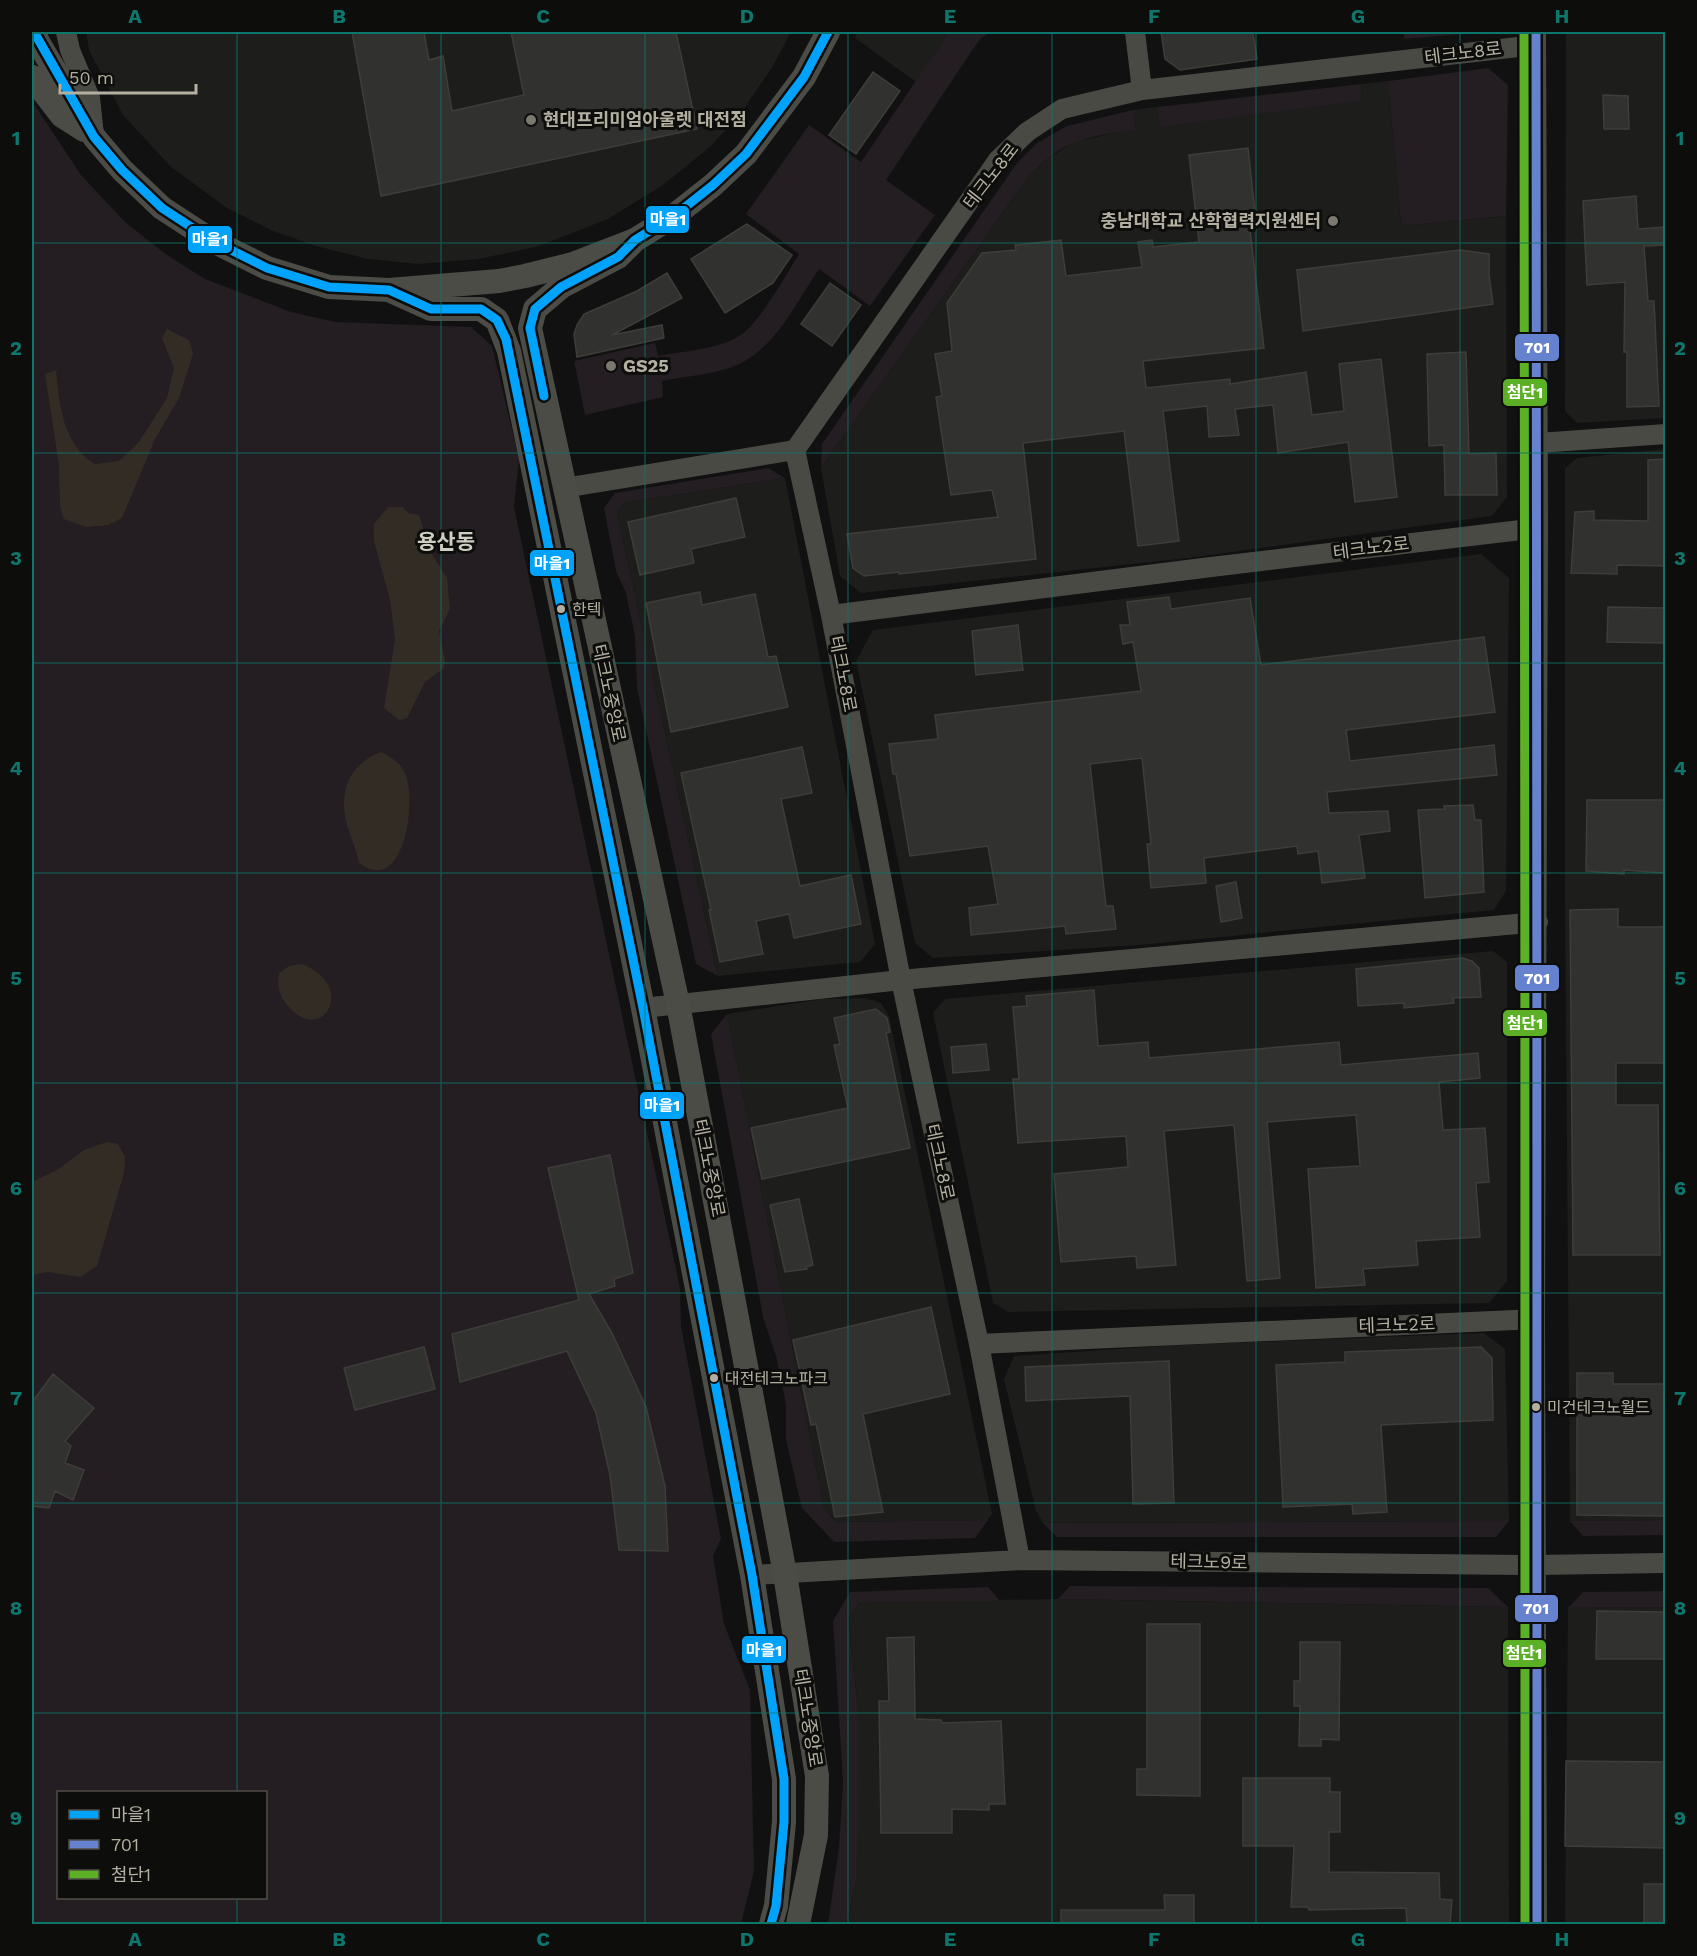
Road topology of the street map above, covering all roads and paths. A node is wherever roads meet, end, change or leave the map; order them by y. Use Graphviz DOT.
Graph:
graph roads {
  1 [pos="34,32"];
  2 [pos="66,32"];
  3 [pos="828,32"];
  4 [pos="1135,32"];
  5 [pos="1536,38"];
  6 [pos="32,77"];
  7 [pos="1142,90"];
  8 [pos="94,137"];
  9 [pos="635,240"];
  10 [pos="389,290"];
  11 [pos="1665,434"];
  12 [pos="1538,443"];
  13 [pos="795,450"];
  14 [pos="564,488"];
  15 [pos="1538,528"];
  16 [pos="1203,568"];
  17 [pos="831,615"];
  18 [pos="1538,922"];
  19 [pos="901,980"];
  20 [pos="678,1004"];
  21 [pos="643,1008"];
  22 [pos="1535,1319"];
  23 [pos="979,1344"];
  24 [pos="1020,1560"];
  25 [pos="1665,1563"];
  26 [pos="1535,1565"];
  27 [pos="785,1574"];
  28 [pos="752,1575"];
  29 [pos="771,1924"];
  30 [pos="798,1924"];
  31 [pos="1537,1924"];
  1 -- 8 [label="main road"];
  2 -- 8 [label="street"];
  3 -- 9 [label="main road"];
  4 -- 7 [label="street"];
  5 -- 7 [label="street, 테크노8로"];
  5 -- 12 [label="street"];
  6 -- 8 [label="main road"];
  7 -- 13 [label="street, 테크노8로"];
  8 -- 10 [label="main road"];
  9 -- 10 [label="main road"];
  9 -- 14 [label="main road, 테크노중앙로"];
  10 -- 21 [label="main road, 테크노중앙로"];
  11 -- 12 [label="street"];
  12 -- 15 [label="street"];
  13 -- 14 [label="street"];
  13 -- 17 [label="street, 테크노8로"];
  14 -- 20 [label="main road, 테크노중앙로"];
  15 -- 16 [label="street, 테크노2로"];
  15 -- 18 [label="street"];
  16 -- 17 [label="street, 테크노8로"];
  17 -- 19 [label="street, 테크노8로"];
  18 -- 19 [label="street"];
  18 -- 22 [label="street"];
  19 -- 20 [label="street"];
  19 -- 23 [label="street, 테크노8로"];
  20 -- 21 [label="street"];
  20 -- 27 [label="main road, 테크노중앙로"];
  21 -- 28 [label="main road, 테크노중앙로"];
  22 -- 23 [label="street, 테크노2로"];
  22 -- 26 [label="street"];
  23 -- 24 [label="street, 테크노8로"];
  24 -- 26 [label="street, 테크노9로"];
  24 -- 27 [label="street, 테크노9로"];
  25 -- 26 [label="street, 테크노9로"];
  26 -- 31 [label="street"];
  27 -- 28 [label="street, 테크노9로"];
  27 -- 30 [label="main road, 테크노중앙로"];
  28 -- 29 [label="main road, 테크노중앙로"];
}
